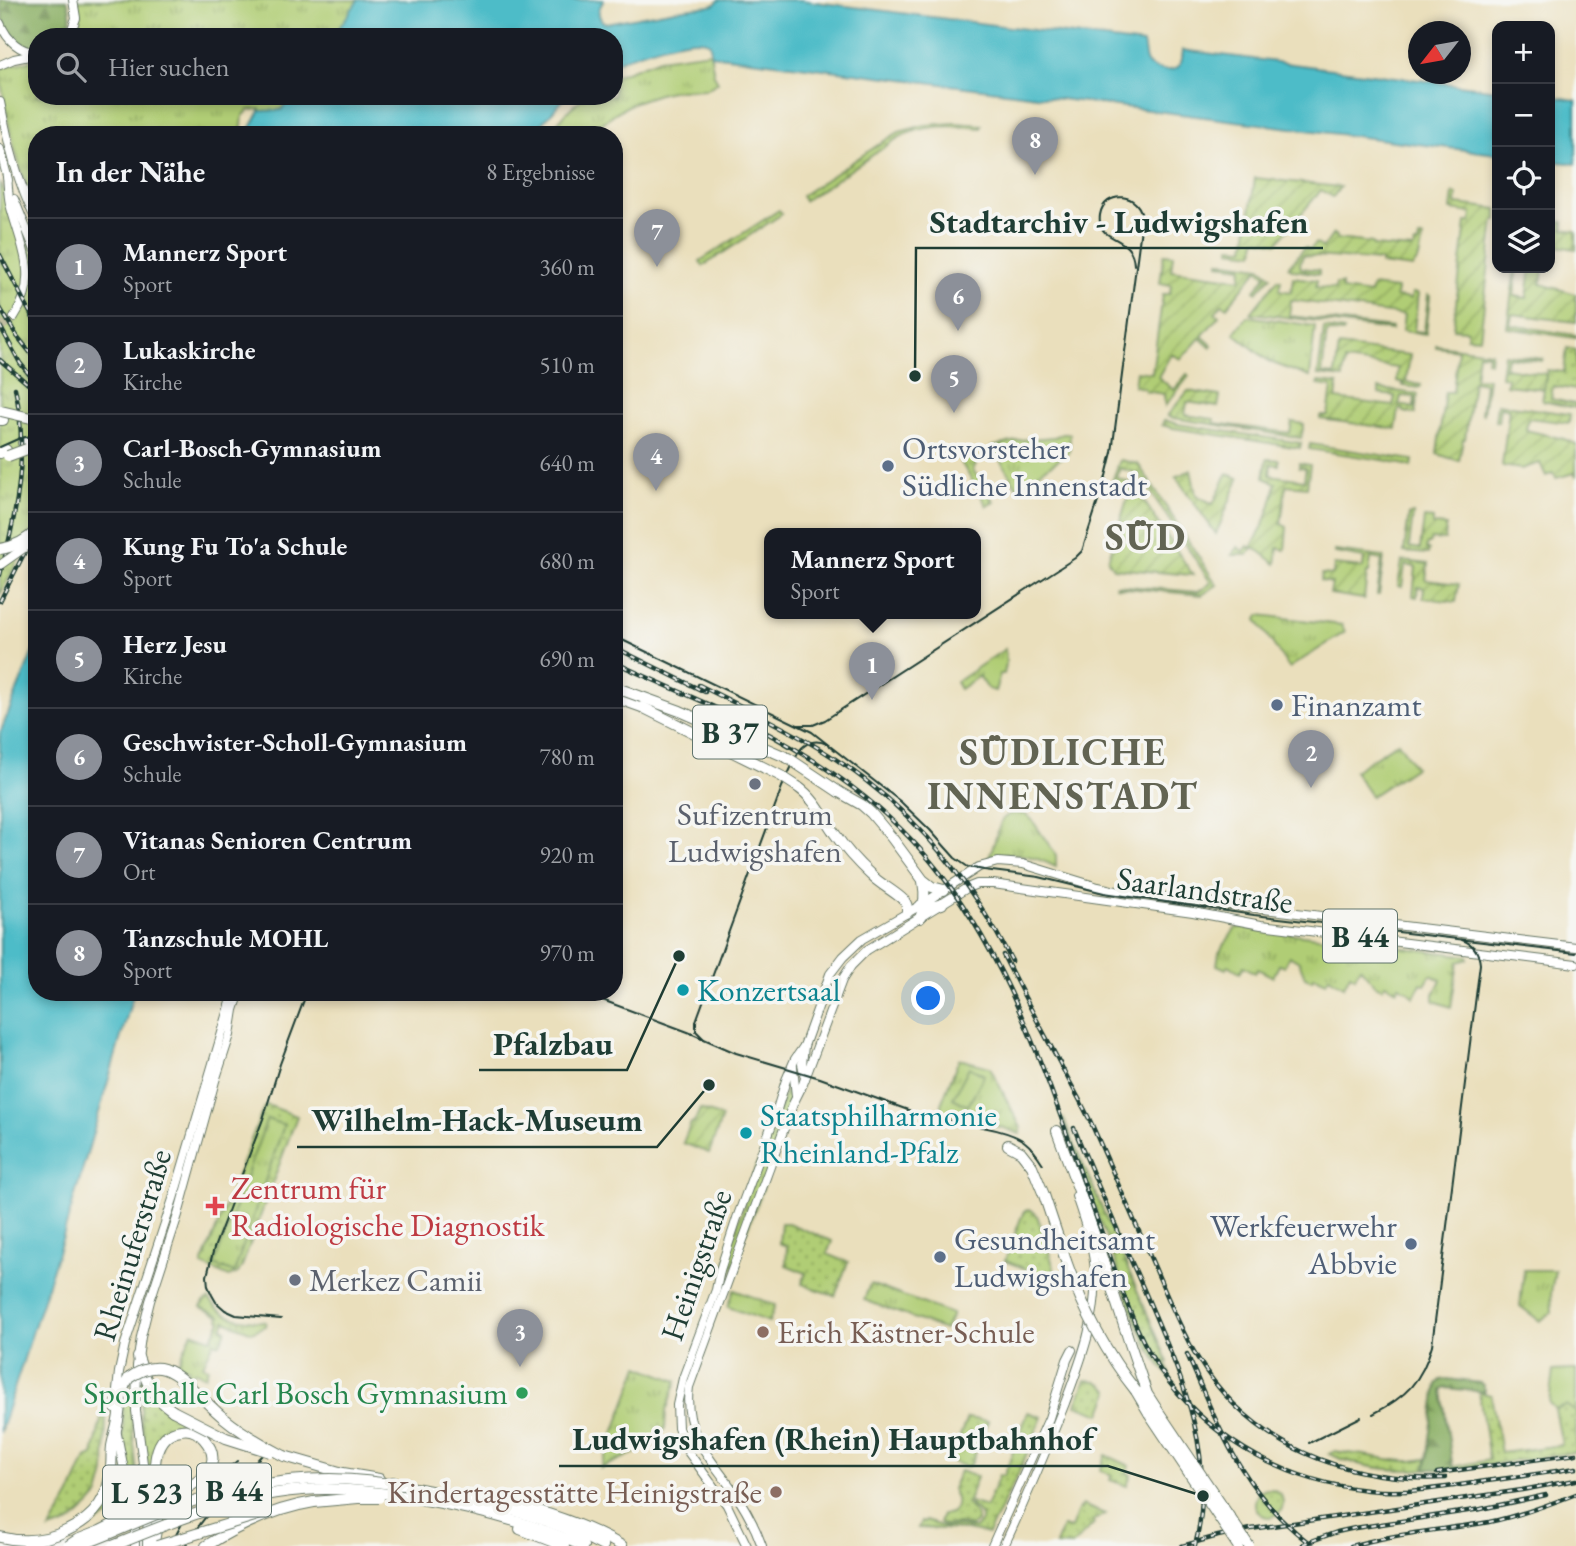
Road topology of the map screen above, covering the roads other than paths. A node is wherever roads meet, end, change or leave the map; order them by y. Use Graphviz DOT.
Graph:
graph roads {
  1 [pos="73,0"];
  2 [pos="0,23"];
  3 [pos="72,28"];
  4 [pos="28,51"];
  5 [pos="28,55"];
  6 [pos="0,65"];
  7 [pos="0,102"];
  8 [pos="0,149"];
  9 [pos="7,176"];
  10 [pos="28,202"];
  11 [pos="28,233"];
  12 [pos="14,317"];
  13 [pos="1,416"];
  14 [pos="28,418"];
  15 [pos="28,444"];
  16 [pos="28,449"];
  17 [pos="3,455"];
  18 [pos="28,538"];
  19 [pos="28,545"];
  20 [pos="0,549"];
  21 [pos="0,565"];
  22 [pos="623,690"];
  23 [pos="623,700"];
  24 [pos="923,880"];
  25 [pos="946,889"];
  26 [pos="922,904"];
  27 [pos="942,904"];
  28 [pos="907,913"];
  29 [pos="920,918"];
  30 [pos="1576,947"];
  31 [pos="850,949"];
  32 [pos="867,950"];
  33 [pos="857,958"];
  34 [pos="839,961"];
  35 [pos="1576,964"];
  36 [pos="823,993"];
  37 [pos="835,998"];
  38 [pos="232,1001"];
  39 [pos="237,1001"];
  40 [pos="227,1034"];
  41 [pos="804,1046"];
  42 [pos="792,1064"];
  43 [pos="805,1078"];
  44 [pos="210,1086"];
  45 [pos="796,1097"];
  46 [pos="1057,1131"];
  47 [pos="1007,1144"];
  48 [pos="1063,1156"];
  49 [pos="757,1165"];
  50 [pos="767,1177"];
  51 [pos="1072,1350"];
  52 [pos="138,1357"];
  53 [pos="1142,1392"];
  54 [pos="1053,1420"];
  55 [pos="117,1429"];
  56 [pos="284,1456"];
  57 [pos="399,1485"];
  58 [pos="415,1498"];
  59 [pos="473,1499"];
  60 [pos="270,1513"];
  61 [pos="498,1517"];
  62 [pos="0,1537"];
  63 [pos="68,1546"];
  64 [pos="77,1546"];
  65 [pos="113,1546"];
  66 [pos="135,1546"];
  67 [pos="147,1546"];
  68 [pos="155,1546"];
  69 [pos="206,1546"];
  70 [pos="564,1546"];
  71 [pos="583,1546"];
  72 [pos="603,1546"];
  73 [pos="622,1546"];
  74 [pos="747,1546"];
  75 [pos="762,1546"];
  76 [pos="992,1546"];
  77 [pos="1004,1546"];
  78 [pos="1238,1546"];
  79 [pos="1249,1546"];
  1 -- 3 [label="main road"];
  2 -- 4 [label="main road"];
  5 -- 6 [label="main road"];
  7 -- 10 [label="main road"];
  8 -- 9 [label="main road"];
  9 -- 11 [label="main road"];
  9 -- 12 [label="main road"];
  13 -- 14 [label="highway, bridge"];
  15 -- 17 [label="highway"];
  16 -- 17 [label="highway, bridge"];
  18 -- 20 [label="highway, bridge"];
  19 -- 21 [label="main road, bridge"];
  22 -- 24 [label="highway, B 37, bridge"];
  23 -- 28 [label="highway, bridge"];
  24 -- 25 [label="highway"];
  24 -- 26 [label="highway"];
  25 -- 26 [label="main road, Heinigstraße"];
  25 -- 30 [label="main road, Saarlandstraße / B 44"];
  26 -- 27 [label="highway"];
  26 -- 28 [label="main road, Heinigstraße"];
  26 -- 29 [label="highway"];
  27 -- 29 [label="main road, Saarlandstraße / B 44"];
  27 -- 35 [label="main road, Saarlandstraße / B 44"];
  28 -- 31 [label="main road, Heinigstraße"];
  29 -- 32 [label="main road, Heinigstraße"];
  31 -- 32 [label="main road"];
  31 -- 34 [label="main road, Heinigstraße"];
  32 -- 33 [label="main road, Heinigstraße"];
  33 -- 34 [label="main road"];
  33 -- 37 [label="main road, Heinigstraße"];
  34 -- 36 [label="main road, Heinigstraße"];
  36 -- 37 [label="main road"];
  36 -- 41 [label="main road, Heinigstraße"];
  37 -- 43 [label="main road, Heinigstraße"];
  38 -- 40 [label="main road, L 523"];
  39 -- 40 [label="main road, L 523"];
  40 -- 44 [label="main road, L 523"];
  41 -- 42 [label="main road, Heinigstraße"];
  41 -- 43 [label="main road"];
  42 -- 45 [label="main road"];
  42 -- 49 [label="main road, Heinigstraße"];
  43 -- 45 [label="main road, Heinigstraße"];
  44 -- 52 [label="main road, Rheinuferstraße / L 523"];
  44 -- 55 [label="main road, Rheinuferstraße / L 523"];
  45 -- 50 [label="main road, Heinigstraße"];
  46 -- 53 [label="highway"];
  47 -- 53 [label="highway, bridge"];
  48 -- 54 [label="main road"];
  49 -- 50 [label="main road"];
  49 -- 74 [label="main road, Heinigstraße"];
  50 -- 75 [label="main road, Heinigstraße"];
  51 -- 54 [label="main road"];
  52 -- 56 [label="highway, bridge"];
  52 -- 67 [label="main road, Rheinuferstraße / L 523"];
  53 -- 78 [label="highway, bridge"];
  53 -- 79 [label="highway, bridge"];
  54 -- 76 [label="main road"];
  54 -- 77 [label="main road"];
  55 -- 56 [label="highway, bridge"];
  55 -- 62 [label="highway"];
  55 -- 66 [label="main road, Rheinuferstraße / L 523"];
  56 -- 57 [label="highway, B 44, bridge"];
  57 -- 59 [label="highway, B 44"];
  57 -- 64 [label="highway, B 44, bridge"];
  58 -- 60 [label="highway, bridge"];
  58 -- 61 [label="highway, B 44"];
  58 -- 65 [label="highway, B 44, bridge"];
  59 -- 72 [label="highway, B 44"];
  59 -- 73 [label="highway"];
  60 -- 68 [label="highway, B 44, bridge"];
  60 -- 69 [label="highway"];
  61 -- 70 [label="highway"];
  61 -- 71 [label="highway, B 44"];
  63 -- 68 [label="highway, B 44, bridge"];
}
